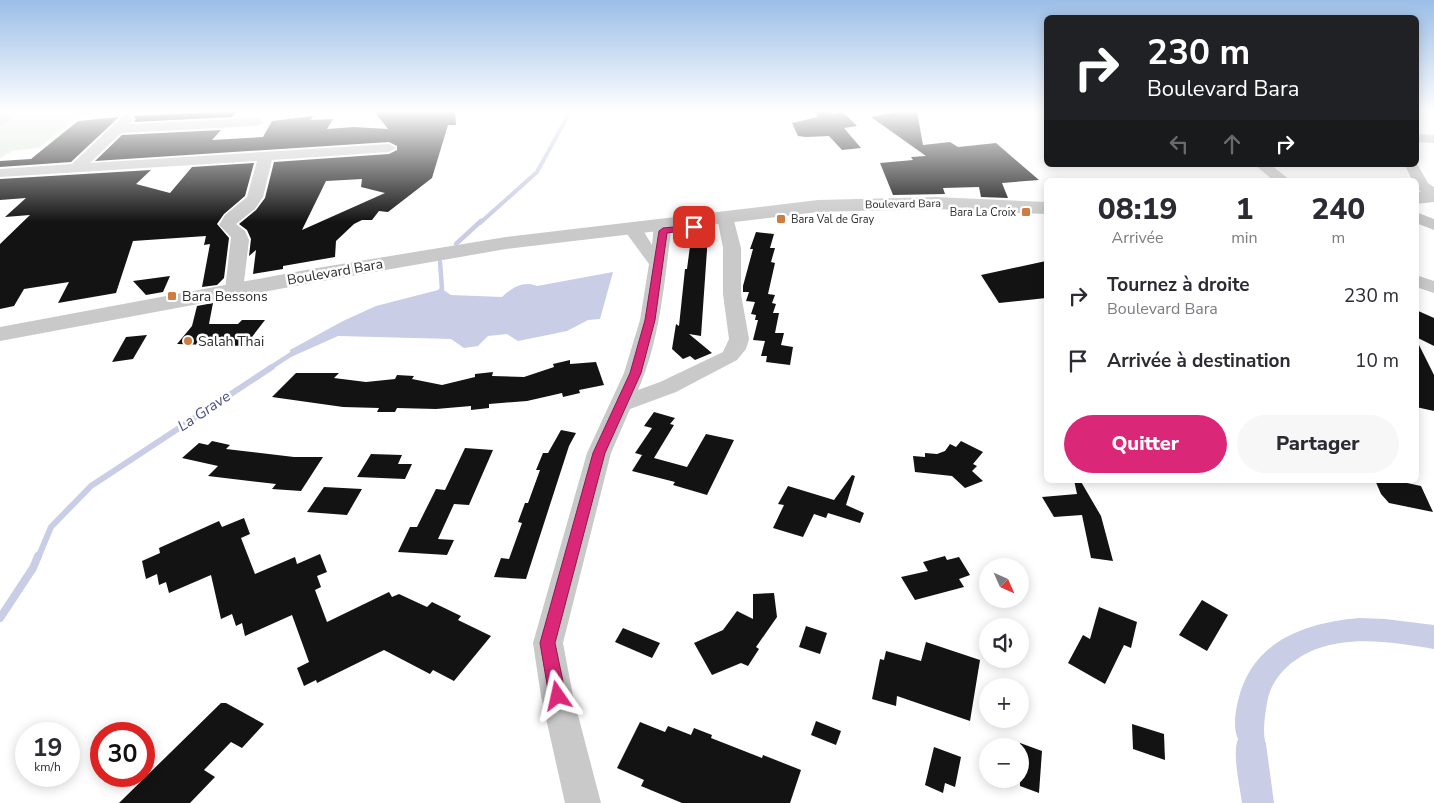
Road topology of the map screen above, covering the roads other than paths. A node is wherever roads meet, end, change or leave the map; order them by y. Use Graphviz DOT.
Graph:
graph roads {
  1 [pos="98,147"];
  2 [pos="389,148"];
  3 [pos="265,157"];
  4 [pos="1265,167"];
  5 [pos="76,168"];
  6 [pos="0,173"];
  7 [pos="1279,178"];
  8 [pos="1424,188"];
  9 [pos="1434,195"];
  10 [pos="1044,208"];
  11 [pos="1419,218"];
  12 [pos="725,220"];
  13 [pos="1434,225"];
  14 [pos="663,228"];
  15 [pos="634,231"];
  16 [pos="658,263"];
  17 [pos="1419,281"];
  18 [pos="1434,287"];
  19 [pos="234,290"];
  20 [pos="0,334"];
  21 [pos="621,404"];
  22 [pos="583,803"];
  1 -- 5 [label="street"];
  2 -- 3 [label="street"];
  3 -- 5 [label="street"];
  3 -- 19 [label="street"];
  4 -- 7 [label="street"];
  5 -- 6 [label="street"];
  8 -- 9 [label="street"];
  10 -- 12 [label="street, Boulevard Bara"];
  11 -- 13 [label="street"];
  12 -- 14 [label="street, Boulevard Bara"];
  12 -- 21 [label="street"];
  14 -- 15 [label="street, Boulevard Bara"];
  14 -- 16 [label="street"];
  15 -- 16 [label="street"];
  15 -- 19 [label="street, Boulevard Bara"];
  16 -- 21 [label="street"];
  17 -- 18 [label="street"];
  19 -- 20 [label="street, Boulevard Bara"];
  21 -- 22 [label="street"];
}
